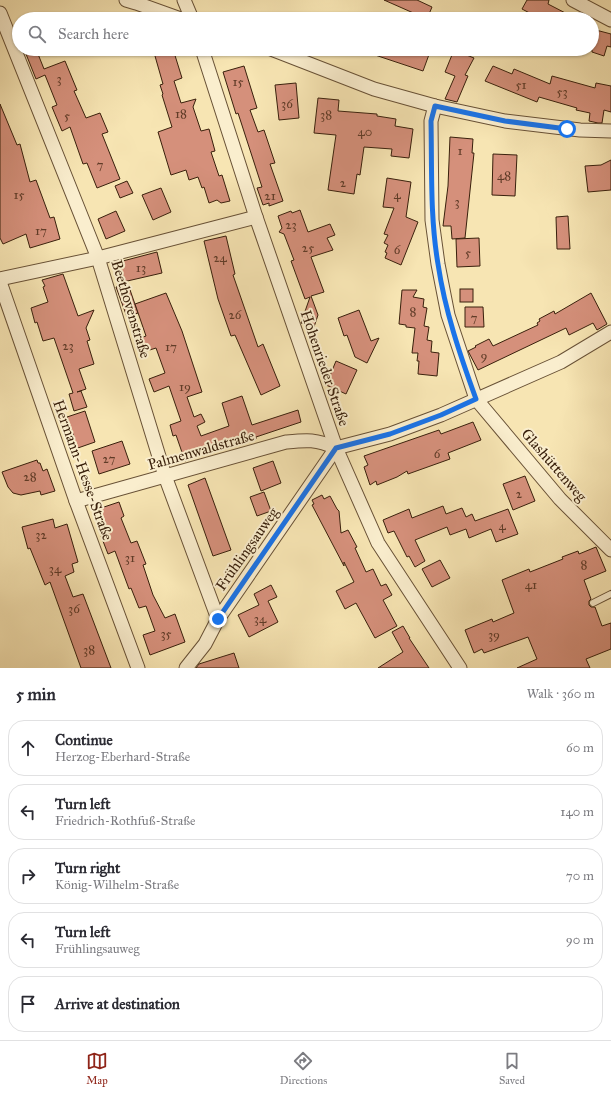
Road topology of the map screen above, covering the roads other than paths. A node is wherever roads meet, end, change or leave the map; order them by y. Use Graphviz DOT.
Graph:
graph roads {
  1 [pos="126,0"];
  2 [pos="184,0"];
  3 [pos="573,0"];
  4 [pos="161,12"];
  5 [pos="189,12"];
  6 [pos="596,12"];
  7 [pos="0,13"];
  8 [pos="599,14"];
  9 [pos="611,20"];
  10 [pos="12,43"];
  11 [pos="17,56"];
  12 [pos="204,56"];
  13 [pos="289,56"];
  14 [pos="435,106"];
  15 [pos="611,131"];
  16 [pos="256,217"];
  17 [pos="98,258"];
  18 [pos="0,279"];
  19 [pos="0,282"];
  20 [pos="611,332"];
  21 [pos="476,399"];
  22 [pos="336,448"];
  23 [pos="165,476"];
  24 [pos="76,501"];
  25 [pos="611,550"];
  26 [pos="611,594"];
  27 [pos="593,604"];
  28 [pos="218,619"];
  29 [pos="138,668"];
  30 [pos="186,668"];
  31 [pos="460,668"];
  1 -- 4 [label="street"];
  2 -- 5 [label="street"];
  3 -- 6 [label="street"];
  7 -- 10 [label="street, Beethovenstraße"];
  8 -- 9 [label="street"];
  11 -- 17 [label="street, Beethovenstraße"];
  12 -- 16 [label="street, Hohenrieder Straße"];
  13 -- 14 [label="street"];
  14 -- 15 [label="street"];
  14 -- 21 [label="street"];
  16 -- 17 [label="street"];
  16 -- 22 [label="street, Hohenrieder Straße"];
  17 -- 18 [label="street"];
  17 -- 23 [label="street, Beethovenstraße"];
  19 -- 24 [label="street, Hermann-Hesse-Straße"];
  20 -- 21 [label="street"];
  21 -- 22 [label="street"];
  21 -- 25 [label="street, Glashüttenweg"];
  22 -- 23 [label="street, Palmenwaldstraße"];
  22 -- 28 [label="street, Frühlingsauweg"];
  22 -- 31 [label="street, Hohenrieder Straße"];
  23 -- 24 [label="street, Palmenwaldstraße"];
  23 -- 28 [label="street, Beethovenstraße"];
  24 -- 29 [label="street, Hermann-Hesse-Straße"];
  26 -- 27 [label="lane"];
  28 -- 30 [label="street, Frühlingsauweg"];
}
